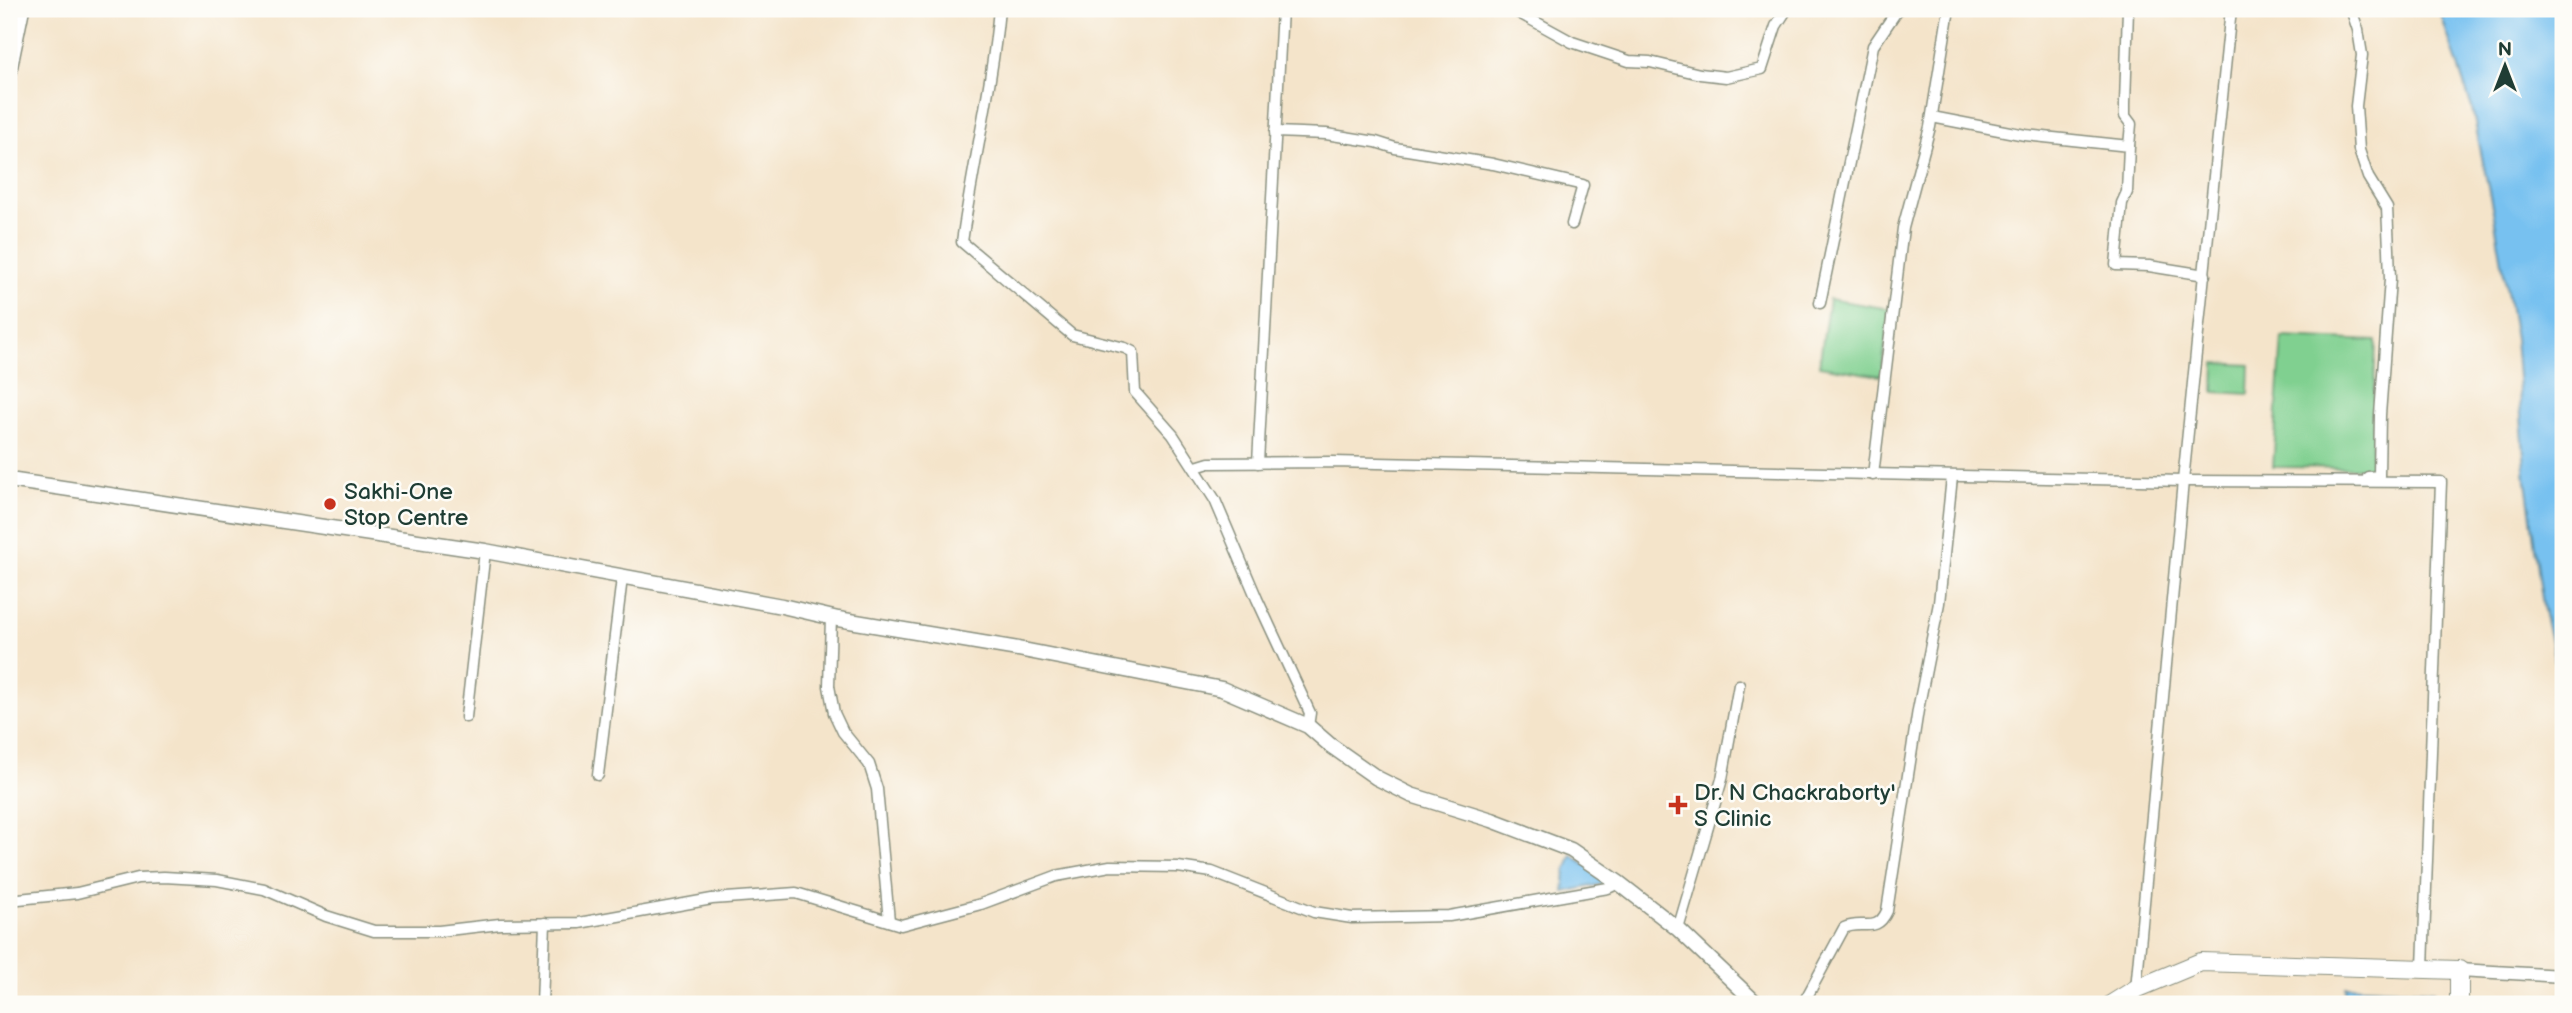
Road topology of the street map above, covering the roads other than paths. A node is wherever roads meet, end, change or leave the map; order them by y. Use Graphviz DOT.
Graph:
graph roads {
  1 [pos="24,9"];
  2 [pos="999,9"];
  3 [pos="1280,9"];
  4 [pos="1512,9"];
  5 [pos="1787,9"];
  6 [pos="1898,9"];
  7 [pos="1949,9"];
  8 [pos="2128,9"];
  9 [pos="2231,9"];
  10 [pos="2351,9"];
  11 [pos="9,82"];
  12 [pos="1932,117"];
  13 [pos="1275,131"];
  14 [pos="2129,146"];
  15 [pos="1572,224"];
  16 [pos="2205,275"];
  17 [pos="1821,303"];
  18 [pos="1258,463"];
  19 [pos="1196,467"];
  20 [pos="1873,475"];
  21 [pos="1952,477"];
  22 [pos="9,480"];
  23 [pos="2183,481"];
  24 [pos="485,551"];
  25 [pos="622,578"];
  26 [pos="831,617"];
  27 [pos="1739,685"];
  28 [pos="466,717"];
  29 [pos="1308,726"];
  30 [pos="598,775"];
  31 [pos="1619,883"];
  32 [pos="9,900"];
  33 [pos="888,921"];
  34 [pos="545,923"];
  35 [pos="1678,929"];
  36 [pos="2423,968"];
  37 [pos="2459,970"];
  38 [pos="2563,976"];
  39 [pos="2136,989"];
  40 [pos="542,1004"];
  41 [pos="1757,1004"];
  42 [pos="1803,1004"];
  43 [pos="2112,1004"];
  44 [pos="2459,1004"];
  1 -- 11 [label="street"];
  2 -- 19 [label="street"];
  3 -- 13 [label="street"];
  4 -- 5 [label="street"];
  6 -- 17 [label="street"];
  7 -- 12 [label="street"];
  8 -- 14 [label="street"];
  9 -- 16 [label="street"];
  10 -- 23 [label="street"];
  12 -- 14 [label="street"];
  12 -- 20 [label="street"];
  13 -- 15 [label="street"];
  13 -- 18 [label="street"];
  14 -- 16 [label="street"];
  16 -- 23 [label="street"];
  18 -- 19 [label="street"];
  18 -- 20 [label="street"];
  19 -- 29 [label="street"];
  20 -- 21 [label="street"];
  21 -- 23 [label="street"];
  21 -- 42 [label="street"];
  22 -- 24 [label="main road"];
  23 -- 36 [label="street"];
  23 -- 39 [label="street"];
  24 -- 25 [label="main road"];
  24 -- 28 [label="street"];
  25 -- 26 [label="main road"];
  25 -- 30 [label="street"];
  26 -- 29 [label="main road"];
  26 -- 33 [label="street"];
  27 -- 35 [label="street"];
  29 -- 31 [label="main road"];
  31 -- 33 [label="street"];
  31 -- 35 [label="main road"];
  32 -- 34 [label="street"];
  33 -- 34 [label="street"];
  34 -- 40 [label="street"];
  35 -- 41 [label="main road"];
  36 -- 37 [label="highway"];
  36 -- 39 [label="highway"];
  37 -- 38 [label="street"];
  37 -- 44 [label="highway"];
  39 -- 43 [label="highway"];
}
